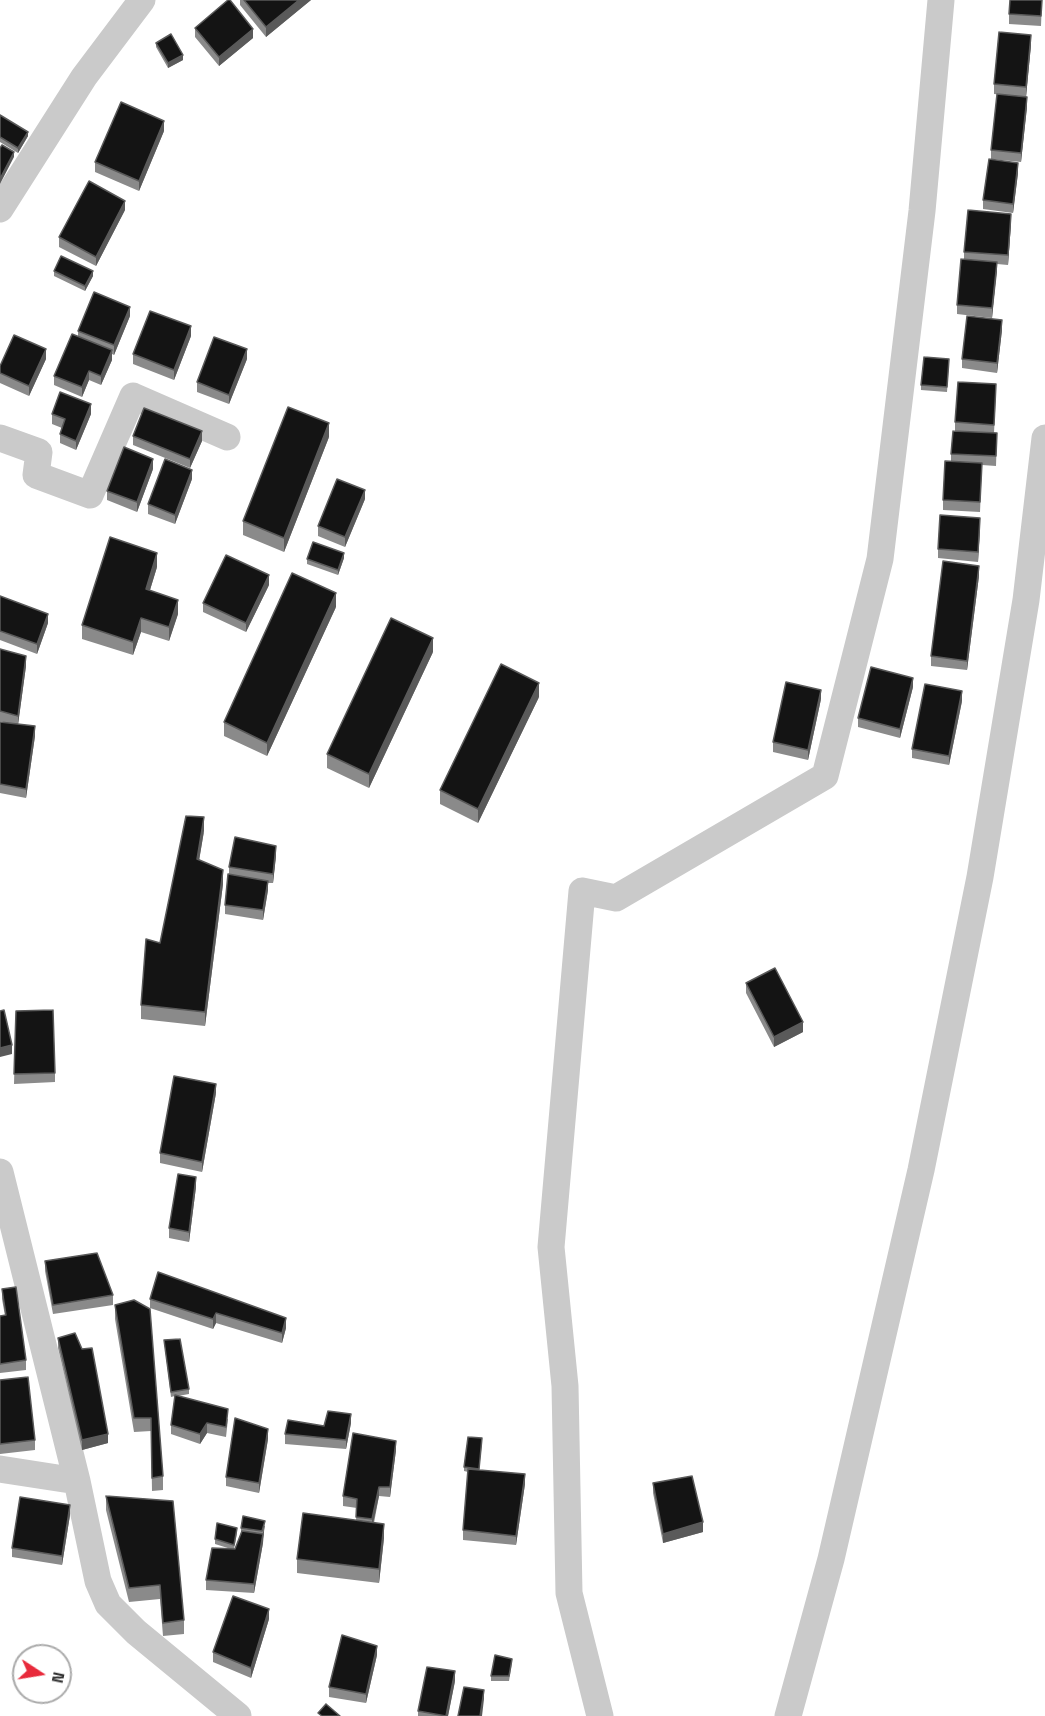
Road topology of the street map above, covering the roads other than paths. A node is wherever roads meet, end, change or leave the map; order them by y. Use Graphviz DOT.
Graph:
graph roads {
  1 [pos="142,0"];
  2 [pos="941,0"];
  3 [pos="0,209"];
  4 [pos="227,437"];
  5 [pos="0,438"];
  6 [pos="1045,438"];
  7 [pos="0,1172"];
  8 [pos="0,1469"];
  9 [pos="77,1481"];
  10 [pos="238,1716"];
  11 [pos="600,1716"];
  12 [pos="788,1716"];
  1 -- 3 [label="street"];
  2 -- 11 [label="street"];
  4 -- 5 [label="street"];
  6 -- 12 [label="street"];
  7 -- 9 [label="street"];
  8 -- 9 [label="street"];
  9 -- 10 [label="street"];
}
